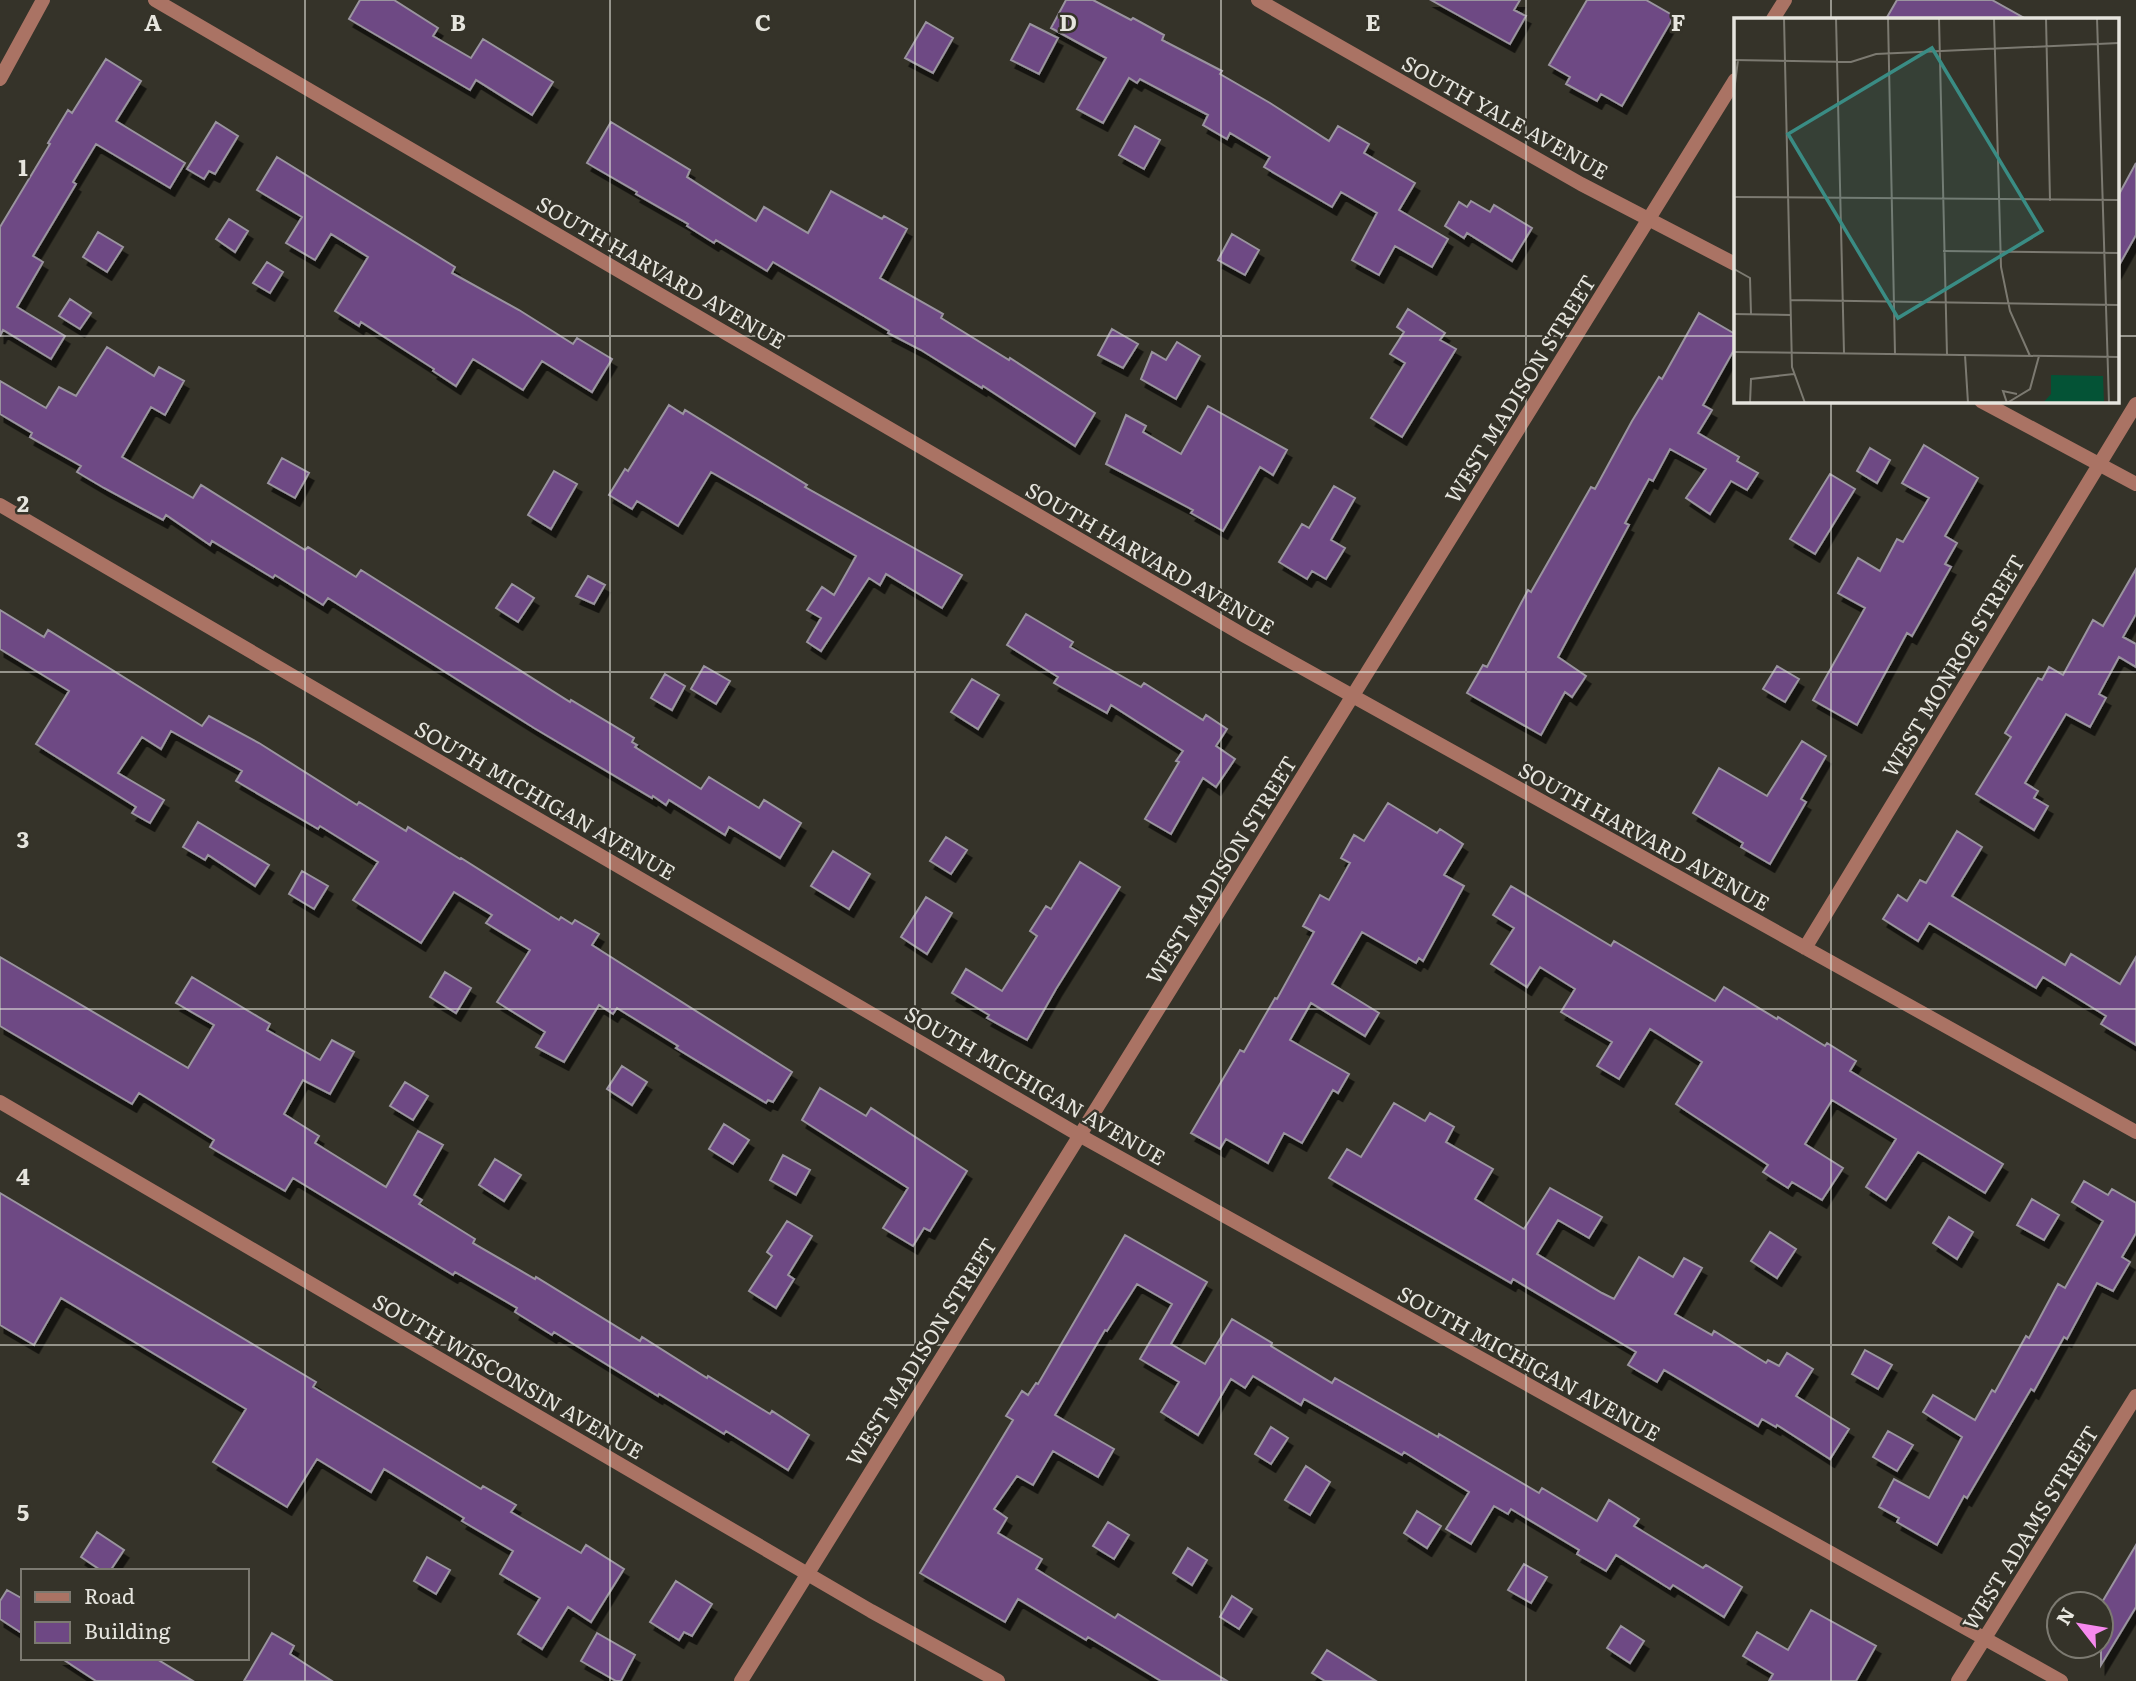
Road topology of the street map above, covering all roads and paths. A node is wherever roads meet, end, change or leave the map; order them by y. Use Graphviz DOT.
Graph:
graph roads {
  1 [pos="43,0"];
  2 [pos="155,0"];
  3 [pos="1258,0"];
  4 [pos="1785,0"];
  5 [pos="1774,18"];
  6 [pos="0,79"];
  7 [pos="1734,82"];
  8 [pos="1649,219"];
  9 [pos="1734,263"];
  10 [pos="1982,402"];
  11 [pos="2136,404"];
  12 [pos="2098,464"];
  13 [pos="2136,484"];
  14 [pos="0,505"];
  15 [pos="1352,697"];
  16 [pos="1805,948"];
  17 [pos="0,1102"];
  18 [pos="2136,1132"];
  19 [pos="1079,1135"];
  20 [pos="2136,1396"];
  21 [pos="807,1573"];
  22 [pos="1984,1638"];
  23 [pos="741,1681"];
  24 [pos="998,1681"];
  25 [pos="1958,1681"];
  26 [pos="2061,1681"];
  1 -- 6 [label="street"];
  2 -- 15 [label="street, SOUTH HARVARD AVENUE"];
  3 -- 8 [label="street, SOUTH YALE AVENUE"];
  4 -- 5 [label="street"];
  7 -- 8 [label="street, WEST MADISON STREET"];
  8 -- 9 [label="street, SOUTH YALE AVENUE"];
  8 -- 15 [label="street, WEST MADISON STREET"];
  10 -- 12 [label="street"];
  11 -- 12 [label="street, WEST MONROE STREET"];
  12 -- 13 [label="street"];
  12 -- 16 [label="street, WEST MONROE STREET"];
  14 -- 19 [label="street, SOUTH MICHIGAN AVENUE"];
  15 -- 16 [label="street, SOUTH HARVARD AVENUE"];
  15 -- 19 [label="street, WEST MADISON STREET"];
  16 -- 18 [label="street, SOUTH HARVARD AVENUE"];
  17 -- 21 [label="street, SOUTH WISCONSIN AVENUE"];
  19 -- 21 [label="street, WEST MADISON STREET"];
  19 -- 22 [label="street, SOUTH MICHIGAN AVENUE"];
  20 -- 22 [label="street, WEST ADAMS STREET"];
  21 -- 23 [label="street, WEST MADISON STREET"];
  21 -- 24 [label="street, SOUTH WISCONSIN AVENUE"];
  22 -- 25 [label="street, WEST ADAMS STREET"];
  22 -- 26 [label="street, SOUTH MICHIGAN AVENUE"];
}
